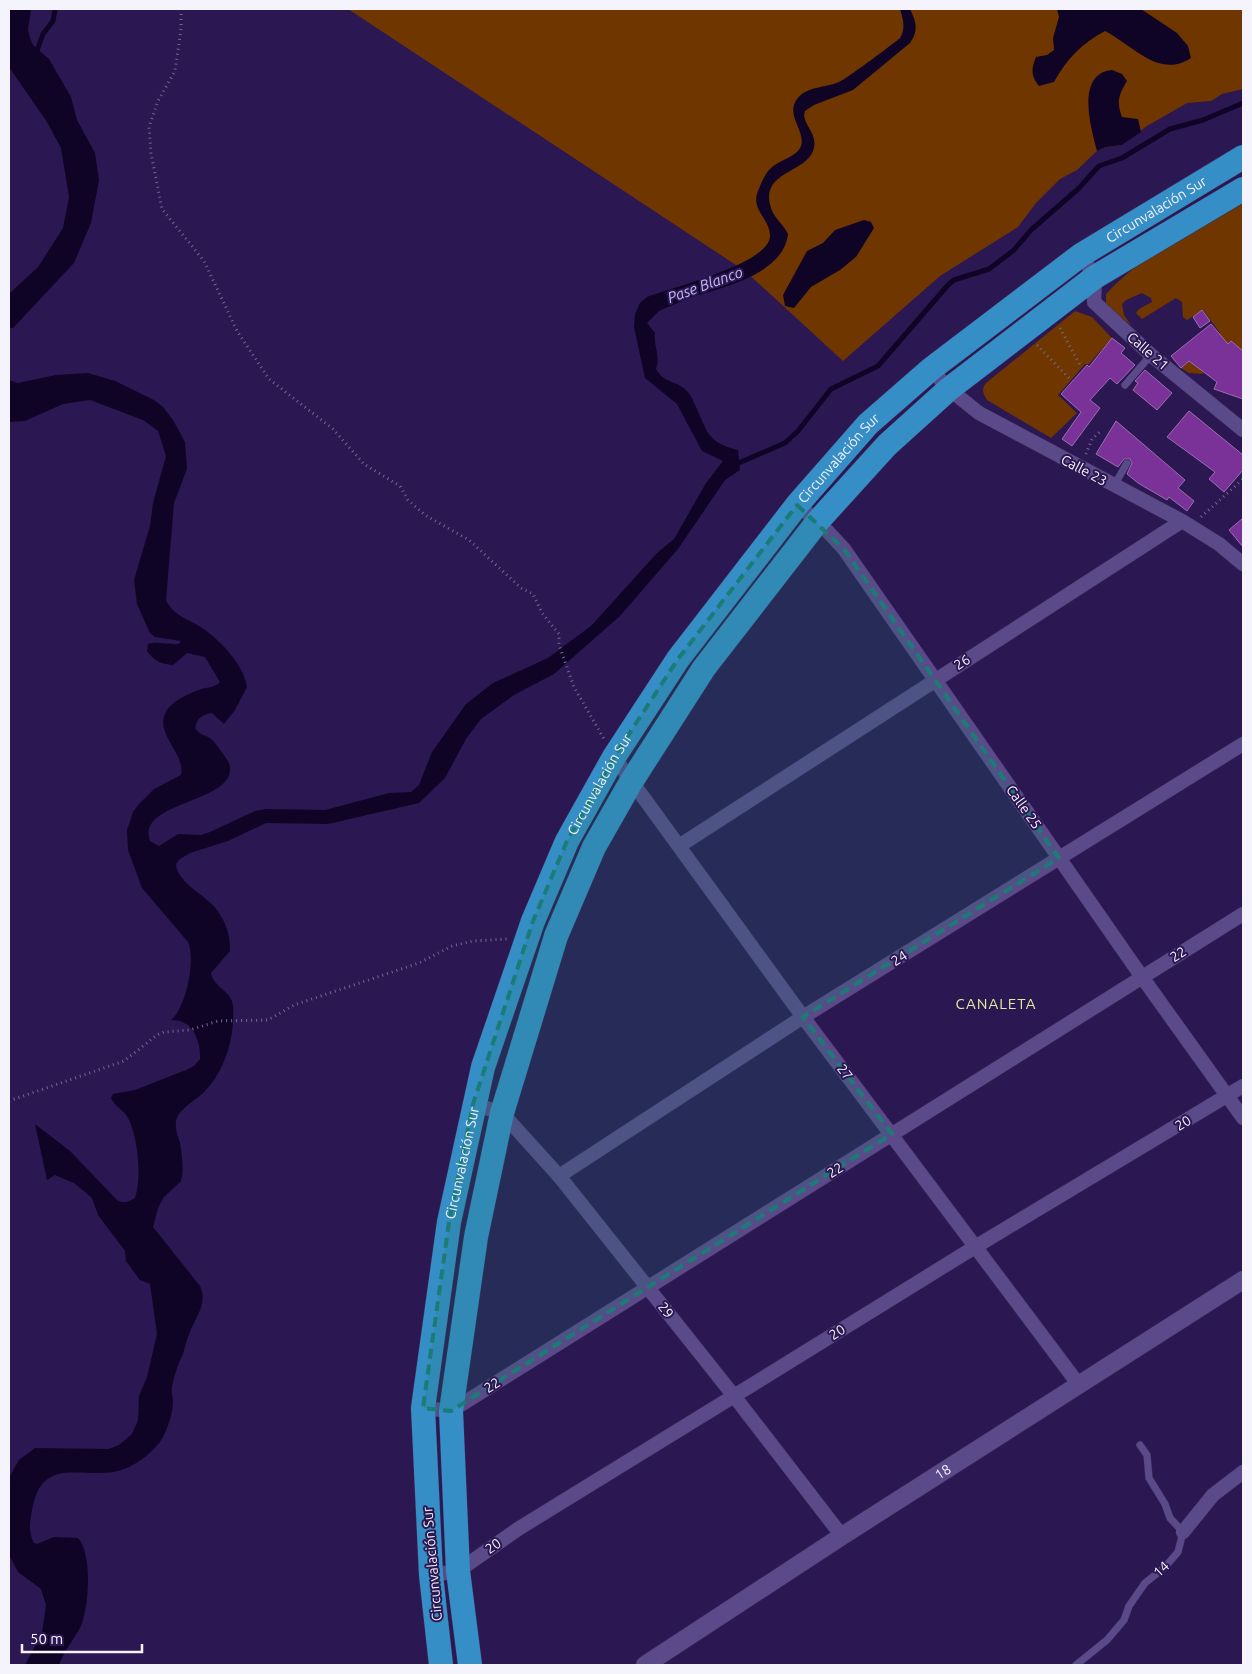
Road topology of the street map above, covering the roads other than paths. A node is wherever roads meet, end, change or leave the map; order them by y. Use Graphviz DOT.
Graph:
graph roads {
  1 [pos="1243,157"];
  2 [pos="1243,189"];
  3 [pos="1081,255"];
  4 [pos="1095,277"];
  5 [pos="1151,355"];
  6 [pos="931,369"];
  7 [pos="1125,385"];
  8 [pos="949,389"];
  9 [pos="1243,430"];
  10 [pos="1127,463"];
  11 [pos="1114,486"];
  12 [pos="797,505"];
  13 [pos="1182,521"];
  14 [pos="818,522"];
  15 [pos="1243,564"];
  16 [pos="936,679"];
  17 [pos="1243,744"];
  18 [pos="614,757"];
  19 [pos="631,782"];
  20 [pos="679,846"];
  21 [pos="1059,858"];
  22 [pos="1243,914"];
  23 [pos="1142,977"];
  24 [pos="804,1017"];
  25 [pos="1243,1086"];
  26 [pos="1228,1096"];
  27 [pos="474,1104"];
  28 [pos="502,1113"];
  29 [pos="1243,1118"];
  30 [pos="892,1134"];
  31 [pos="559,1176"];
  32 [pos="975,1247"];
  33 [pos="1243,1280"];
  34 [pos="647,1288"];
  35 [pos="1079,1385"];
  36 [pos="734,1396"];
  37 [pos="423,1408"];
  38 [pos="451,1411"];
  39 [pos="1140,1445"];
  40 [pos="1243,1472"];
  41 [pos="1183,1532"];
  42 [pos="842,1536"];
  43 [pos="458,1571"];
  44 [pos="431,1575"];
  45 [pos="441,1665"];
  46 [pos="470,1665"];
  47 [pos="645,1665"];
  48 [pos="1076,1665"];
  1 -- 3 [label="highway, Circunvalación Sur"];
  2 -- 4 [label="highway, Circunvalación Sur"];
  3 -- 4 [label="street"];
  3 -- 6 [label="highway, Circunvalación Sur"];
  4 -- 5 [label="street, Calle 21"];
  4 -- 8 [label="highway, Circunvalación Sur"];
  5 -- 7 [label="lane"];
  5 -- 9 [label="street, Calle 21"];
  6 -- 8 [label="street, Calle 23"];
  6 -- 12 [label="highway, Circunvalación Sur"];
  8 -- 11 [label="street, Calle 23"];
  8 -- 14 [label="highway, Circunvalación Sur"];
  10 -- 11 [label="lane"];
  11 -- 13 [label="street, Calle 23"];
  12 -- 14 [label="street, Calle 25"];
  12 -- 18 [label="highway, Circunvalación Sur"];
  13 -- 15 [label="street, Calle 23"];
  13 -- 16 [label="street, 26"];
  14 -- 16 [label="street, Calle 25"];
  14 -- 19 [label="highway, Circunvalación Sur"];
  16 -- 20 [label="street, 26"];
  16 -- 21 [label="street, Calle 25"];
  17 -- 21 [label="street, 24"];
  18 -- 19 [label="street, 27"];
  18 -- 27 [label="highway, Circunvalación Sur"];
  19 -- 20 [label="street, 27"];
  19 -- 28 [label="highway, Circunvalación Sur"];
  20 -- 24 [label="street, 27"];
  21 -- 23 [label="street, Calle 25"];
  21 -- 24 [label="street, 24"];
  22 -- 23 [label="street, 22"];
  23 -- 26 [label="street, Calle 25"];
  23 -- 30 [label="street, 22"];
  24 -- 30 [label="street, 27"];
  24 -- 31 [label="street, 24"];
  25 -- 26 [label="street, 20"];
  26 -- 29 [label="street, Calle 25"];
  26 -- 32 [label="street, 20"];
  27 -- 28 [label="street"];
  27 -- 37 [label="highway, Circunvalación Sur"];
  28 -- 31 [label="street, 29"];
  28 -- 38 [label="highway, Circunvalación Sur"];
  30 -- 32 [label="street, 27"];
  30 -- 34 [label="street, 22"];
  31 -- 34 [label="street, 29"];
  32 -- 35 [label="street, 27"];
  32 -- 36 [label="street, 20"];
  33 -- 35 [label="street, 18"];
  34 -- 36 [label="street, 29"];
  34 -- 38 [label="street, 22"];
  35 -- 42 [label="street, 18"];
  36 -- 42 [label="street, 29"];
  36 -- 43 [label="street, 20"];
  37 -- 38 [label="street"];
  37 -- 44 [label="highway, Circunvalación Sur"];
  38 -- 43 [label="highway, Circunvalación Sur"];
  39 -- 41 [label="lane"];
  40 -- 41 [label="street, 14"];
  41 -- 48 [label="lane, 14"];
  42 -- 47 [label="street, 18"];
  43 -- 44 [label="street, 20"];
  43 -- 46 [label="highway, Circunvalación Sur"];
  44 -- 45 [label="highway, Circunvalación Sur"];
}
